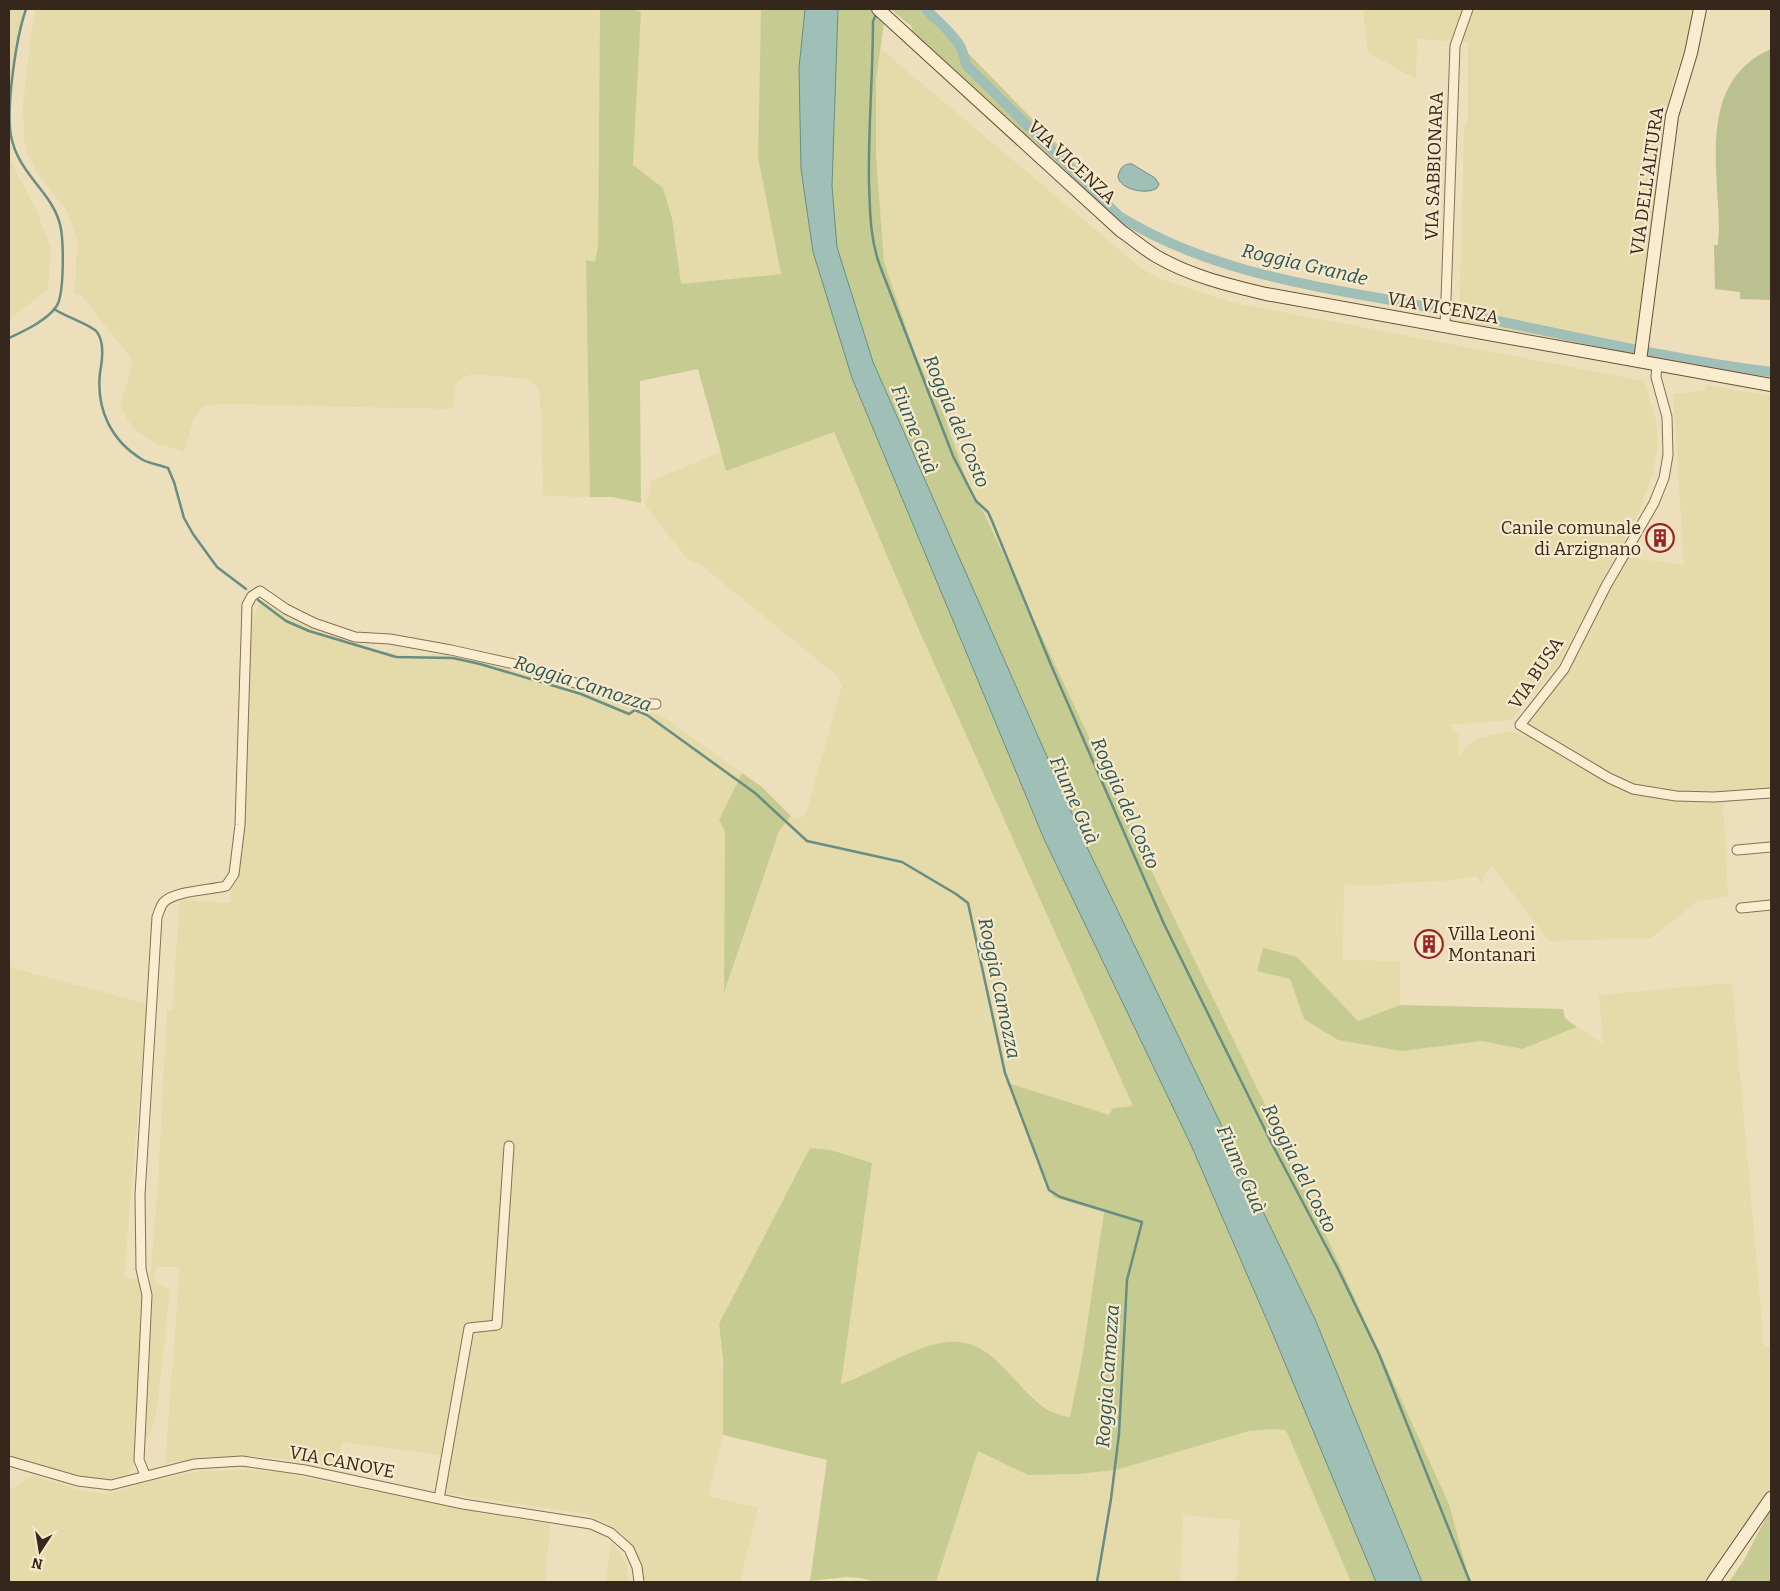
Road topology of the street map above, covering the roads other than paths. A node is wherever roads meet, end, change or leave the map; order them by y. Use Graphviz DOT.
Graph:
graph roads {
  1 [pos="878,9"];
  2 [pos="1468,9"];
  3 [pos="1700,9"];
  4 [pos="1445,326"];
  5 [pos="1640,361"];
  6 [pos="1656,364"];
  7 [pos="1771,385"];
  8 [pos="656,704"];
  9 [pos="1771,792"];
  10 [pos="1771,847"];
  11 [pos="1737,850"];
  12 [pos="1771,905"];
  13 [pos="1741,908"];
  14 [pos="509,1146"];
  15 [pos="9,1461"];
  16 [pos="145,1475"];
  17 [pos="1771,1498"];
  18 [pos="439,1499"];
  19 [pos="639,1582"];
  20 [pos="1714,1582"];
  1 -- 4 [label="main road, VIA VICENZA"];
  2 -- 4 [label="street, VIA SABBIONARA"];
  3 -- 5 [label="main road, VIA DELL'ALTURA"];
  4 -- 5 [label="main road, VIA VICENZA"];
  5 -- 6 [label="main road, VIA VICENZA"];
  6 -- 7 [label="main road, VIA VICENZA"];
  6 -- 9 [label="street, VIA BUSA"];
  8 -- 16 [label="street"];
  10 -- 11 [label="street"];
  12 -- 13 [label="street"];
  14 -- 18 [label="street"];
  15 -- 16 [label="street, VIA CANOVE"];
  16 -- 18 [label="street, VIA CANOVE"];
  17 -- 20 [label="main road"];
  18 -- 19 [label="street, VIA CANOVE"];
}
